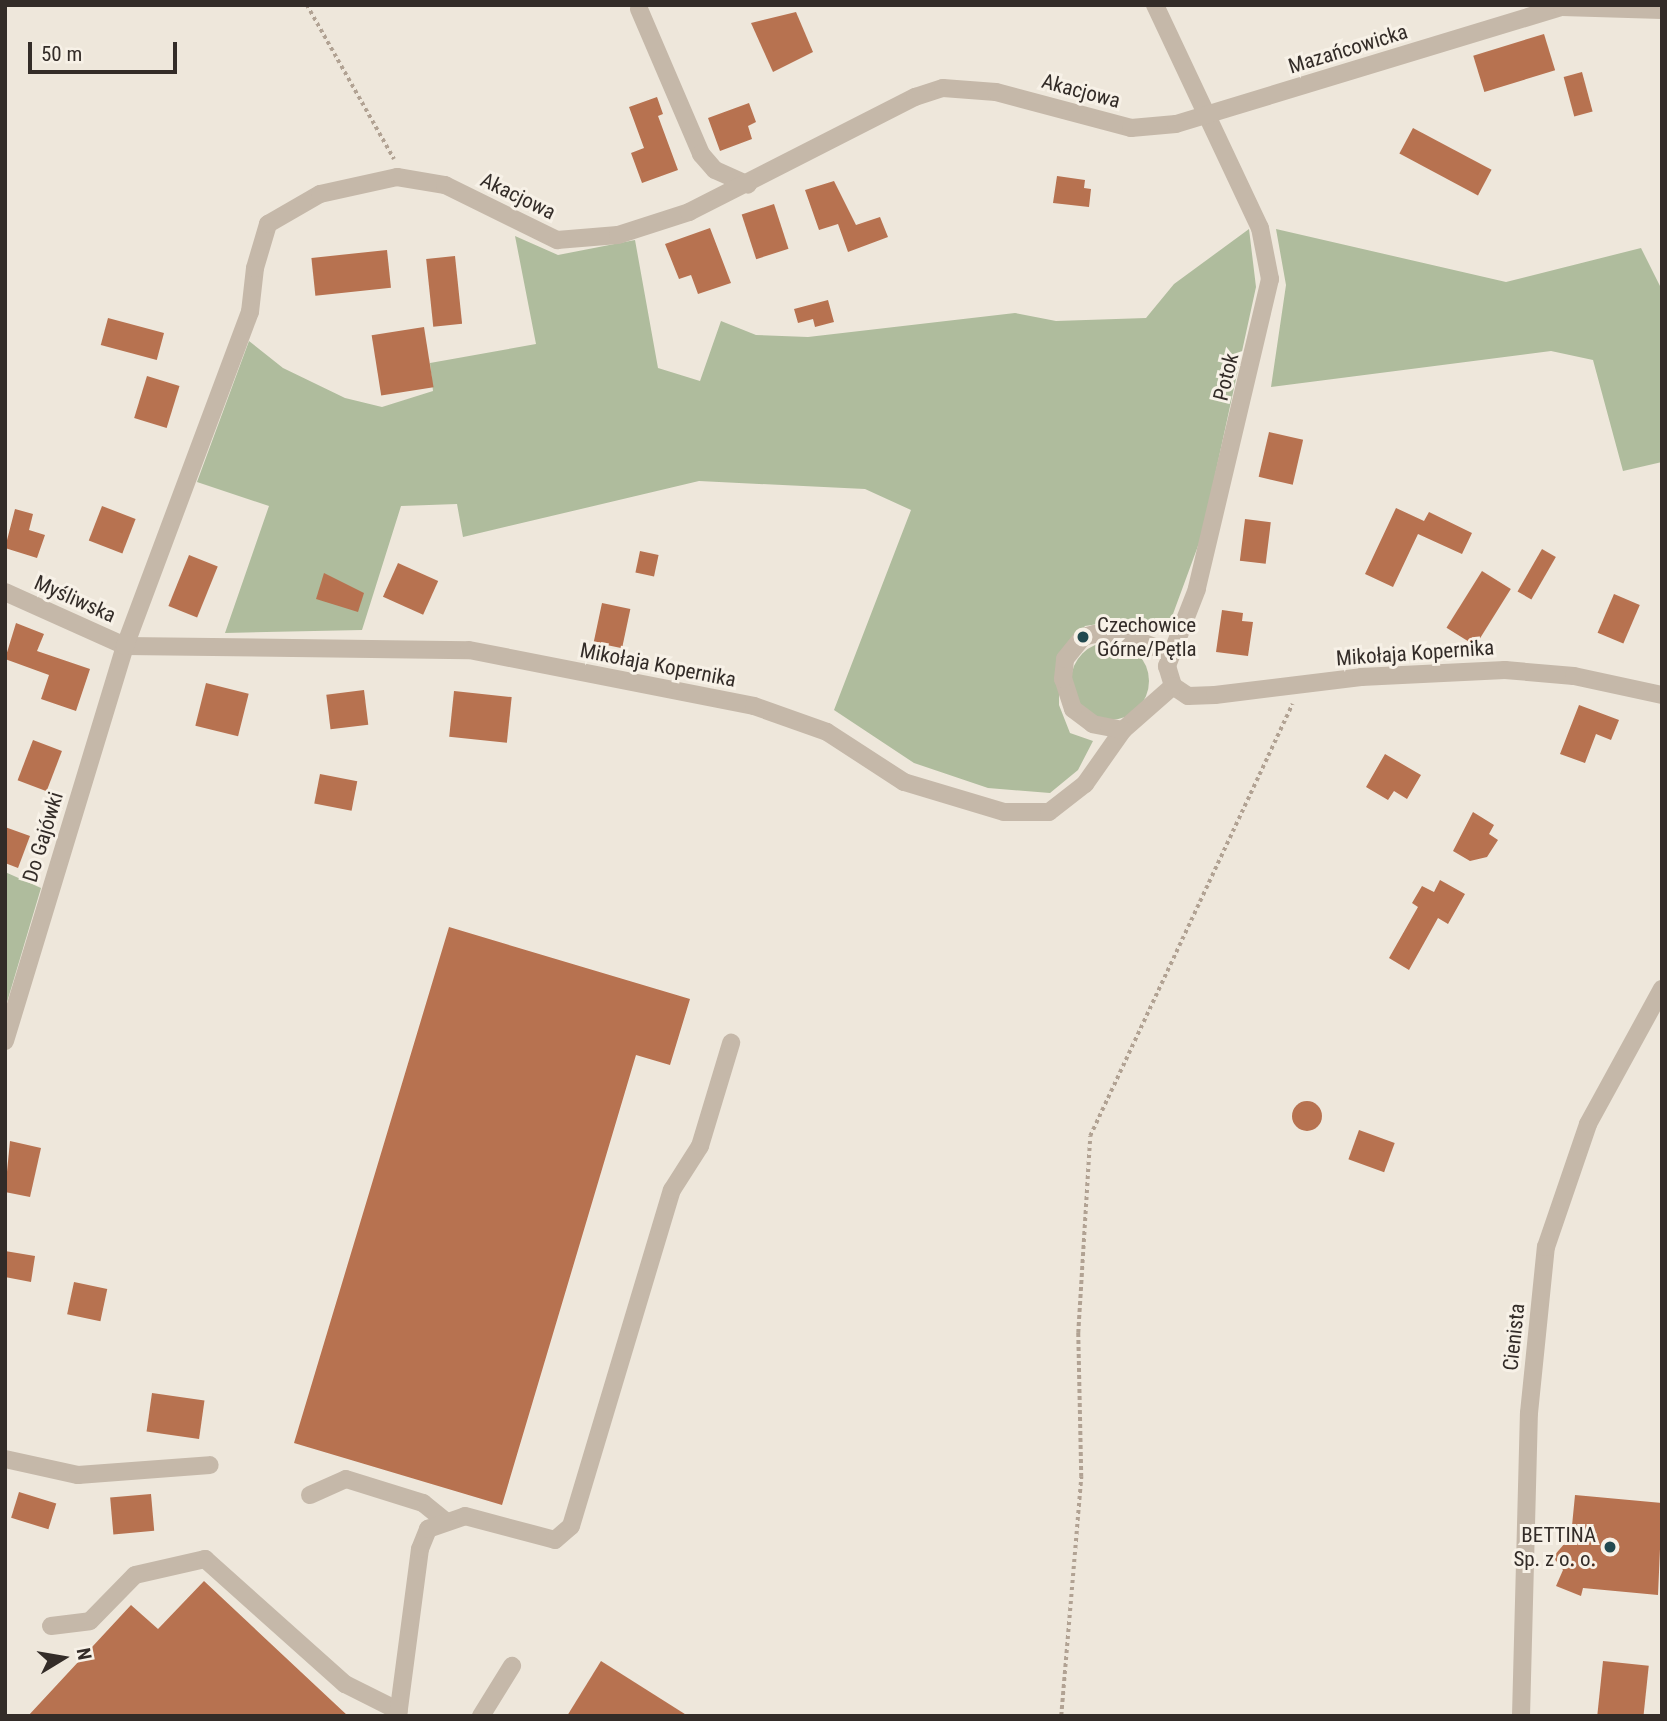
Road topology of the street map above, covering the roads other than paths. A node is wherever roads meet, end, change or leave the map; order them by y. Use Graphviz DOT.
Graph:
graph roads {
  1 [pos="1155,5"];
  2 [pos="639,9"];
  3 [pos="1662,10"];
  4 [pos="1210,115"];
  5 [pos="748,185"];
  6 [pos="5,592"];
  7 [pos="125,646"];
  8 [pos="1170,653"];
  9 [pos="1173,686"];
  10 [pos="1662,695"];
  11 [pos="1123,730"];
  12 [pos="1662,989"];
  13 [pos="5,1041"];
  14 [pos="731,1043"];
  15 [pos="5,1459"];
  16 [pos="210,1465"];
  17 [pos="310,1495"];
  18 [pos="444,1520"];
  19 [pos="51,1626"];
  20 [pos="512,1665"];
  21 [pos="399,1713"];
  22 [pos="481,1716"];
  23 [pos="1521,1716"];
  1 -- 4 [label="street"];
  2 -- 5 [label="street"];
  3 -- 4 [label="street, Mazańcowicka"];
  4 -- 5 [label="street, Akacjowa"];
  4 -- 8 [label="street, Potok"];
  5 -- 7 [label="street, Akacjowa"];
  6 -- 7 [label="street, Myśliwska"];
  7 -- 11 [label="street, Mikołaja Kopernika"];
  7 -- 13 [label="street, Do Gajówki"];
  8 -- 9 [label="street"];
  8 -- 11 [label="street"];
  9 -- 10 [label="street, Mikołaja Kopernika"];
  9 -- 11 [label="street"];
  12 -- 23 [label="street, Cienista"];
  14 -- 18 [label="street"];
  15 -- 16 [label="street"];
  17 -- 18 [label="street"];
  18 -- 21 [label="street"];
  19 -- 21 [label="street"];
  20 -- 22 [label="street"];
}
